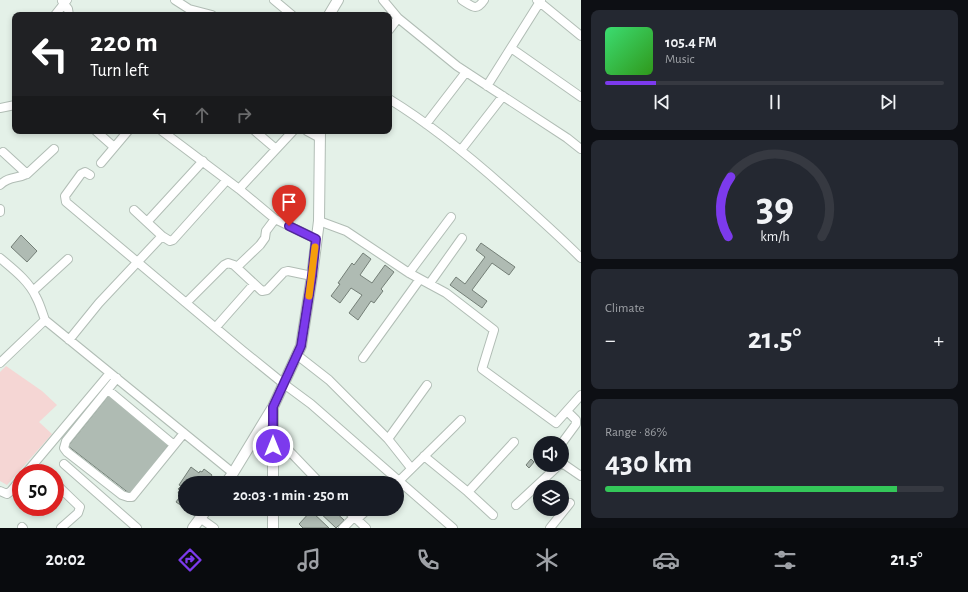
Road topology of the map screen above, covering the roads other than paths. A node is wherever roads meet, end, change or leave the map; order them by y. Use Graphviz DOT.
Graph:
graph roads {
  1 [pos="175,0"];
  2 [pos="274,0"];
  3 [pos="338,0"];
  4 [pos="383,0"];
  5 [pos="462,0"];
  6 [pos="484,0"];
  7 [pos="64,1"];
  8 [pos="539,1"];
  9 [pos="57,12"];
  10 [pos="68,12"];
  11 [pos="200,12"];
  12 [pos="288,12"];
  13 [pos="331,12"];
  14 [pos="398,18"];
  15 [pos="392,26"];
  16 [pos="581,36"];
  17 [pos="511,48"];
  18 [pos="466,72"];
  19 [pos="487,86"];
  20 [pos="503,96"];
  21 [pos="581,96"];
  22 [pos="392,101"];
  23 [pos="12,106"];
  24 [pos="0,108"];
  25 [pos="426,124"];
  26 [pos="99,134"];
  27 [pos="125,134"];
  28 [pos="166,134"];
  29 [pos="258,134"];
  30 [pos="290,134"];
  31 [pos="320,134"];
  32 [pos="580,146"];
  33 [pos="114,147"];
  34 [pos="54,149"];
  35 [pos="276,149"];
  36 [pos="461,150"];
  37 [pos="3,152"];
  38 [pos="203,161"];
  39 [pos="101,162"];
  40 [pos="27,174"];
  41 [pos="90,175"];
  42 [pos="226,181"];
  43 [pos="0,185"];
  44 [pos="239,189"];
  45 [pos="134,210"];
  46 [pos="451,217"];
  47 [pos="275,219"];
  48 [pos="319,221"];
  49 [pos="147,222"];
  50 [pos="162,236"];
  51 [pos="462,238"];
  52 [pos="316,239"];
  53 [pos="0,258"];
  54 [pos="581,258"];
  55 [pos="68,259"];
  56 [pos="138,262"];
  57 [pos="237,267"];
  58 [pos="409,273"];
  59 [pos="312,276"];
  60 [pos="420,279"];
  61 [pos="430,283"];
  62 [pos="254,284"];
  63 [pos="33,291"];
  64 [pos="186,303"];
  65 [pos="45,320"];
  66 [pos="216,327"];
  67 [pos="69,340"];
  68 [pos="297,355"];
  69 [pos="363,358"];
  70 [pos="0,363"];
  71 [pos="110,372"];
  72 [pos="117,378"];
  73 [pos="284,384"];
  74 [pos="427,385"];
  75 [pos="108,390"];
  76 [pos="581,395"];
  77 [pos="273,407"];
  78 [pos="571,415"];
  79 [pos="461,420"];
  80 [pos="184,433"];
  81 [pos="273,434"];
  82 [pos="567,436"];
  83 [pos="388,438"];
  84 [pos="514,442"];
  85 [pos="174,445"];
  86 [pos="424,456"];
  87 [pos="34,464"];
  88 [pos="64,464"];
  89 [pos="411,468"];
  90 [pos="569,468"];
  91 [pos="551,472"];
  92 [pos="233,473"];
  93 [pos="231,476"];
  94 [pos="273,476"];
  95 [pos="313,476"];
  96 [pos="391,476"];
  97 [pos="404,476"];
  98 [pos="581,476"];
  99 [pos="404,487"];
  100 [pos="12,490"];
  101 [pos="0,491"];
  102 [pos="64,492"];
  103 [pos="468,492"];
  104 [pos="570,503"];
  105 [pos="516,505"];
  106 [pos="493,515"];
  107 [pos="273,516"];
  108 [pos="358,516"];
  109 [pos="200,518"];
  110 [pos="355,518"];
  111 [pos="61,528"];
  112 [pos="138,528"];
  113 [pos="193,528"];
  114 [pos="212,528"];
  115 [pos="273,528"];
  116 [pos="343,528"];
  117 [pos="366,528"];
  118 [pos="453,528"];
  119 [pos="550,528"];
  1 -- 11 [label="street"];
  2 -- 12 [label="street"];
  3 -- 13 [label="main road"];
  4 -- 14 [label="street"];
  5 -- 6 [label="street"];
  7 -- 9 [label="street"];
  7 -- 10 [label="street"];
  8 -- 16 [label="street"];
  8 -- 17 [label="street"];
  14 -- 15 [label="street"];
  14 -- 18 [label="street"];
  17 -- 19 [label="street"];
  17 -- 21 [label="street"];
  18 -- 19 [label="street"];
  18 -- 25 [label="street"];
  19 -- 20 [label="street"];
  20 -- 32 [label="street"];
  20 -- 36 [label="street"];
  22 -- 25 [label="street"];
  23 -- 24 [label="street"];
  25 -- 36 [label="street"];
  26 -- 33 [label="street"];
  27 -- 33 [label="street"];
  28 -- 38 [label="street"];
  29 -- 35 [label="street"];
  30 -- 35 [label="street"];
  31 -- 48 [label="main road"];
  33 -- 39 [label="street"];
  34 -- 40 [label="street"];
  35 -- 44 [label="street"];
  36 -- 54 [label="street"];
  37 -- 40 [label="street"];
  38 -- 42 [label="street"];
  38 -- 49 [label="street"];
  40 -- 43 [label="street"];
  41 -- 56 [label="street"];
  42 -- 44 [label="street"];
  42 -- 50 [label="street"];
  44 -- 47 [label="street"];
  45 -- 49 [label="street"];
  46 -- 58 [label="street"];
  47 -- 52 [label="street"];
  47 -- 57 [label="street"];
  48 -- 52 [label="main road"];
  48 -- 58 [label="street"];
  49 -- 50 [label="street"];
  50 -- 56 [label="street"];
  51 -- 61 [label="street"];
  52 -- 59 [label="main road"];
  53 -- 63 [label="street"];
  55 -- 63 [label="street"];
  56 -- 64 [label="street"];
  56 -- 67 [label="street"];
  57 -- 62 [label="street"];
  57 -- 64 [label="street"];
  58 -- 60 [label="street"];
  59 -- 62 [label="street"];
  59 -- 68 [label="main road"];
  60 -- 61 [label="street"];
  60 -- 69 [label="street"];
  61 -- 76 [label="street"];
  62 -- 66 [label="street"];
  63 -- 65 [label="street"];
  64 -- 66 [label="street"];
  65 -- 67 [label="street"];
  65 -- 70 [label="street"];
  66 -- 73 [label="street"];
  67 -- 71 [label="street"];
  68 -- 73 [label="main road"];
  68 -- 83 [label="street"];
  71 -- 72 [label="street"];
  71 -- 87 [label="street"];
  72 -- 75 [label="street"];
  72 -- 80 [label="street"];
  73 -- 77 [label="main road"];
  73 -- 96 [label="street"];
  74 -- 83 [label="street"];
  75 -- 85 [label="street"];
  75 -- 85 [label="street"];
  77 -- 81 [label="main road"];
  77 -- 92 [label="main road"];
  78 -- 82 [label="street"];
  79 -- 86 [label="street"];
  80 -- 85 [label="street"];
  80 -- 92 [label="street"];
  81 -- 94 [label="main road"];
  81 -- 95 [label="street"];
  83 -- 89 [label="street"];
  84 -- 103 [label="street"];
  86 -- 89 [label="street"];
  86 -- 103 [label="street"];
  88 -- 112 [label="street"];
  89 -- 97 [label="street"];
  90 -- 98 [label="street"];
  91 -- 105 [label="street"];
  92 -- 93 [label="main road"];
  99 -- 118 [label="street"];
  100 -- 101 [label="street"];
  102 -- 111 [label="street"];
  103 -- 106 [label="street"];
  104 -- 119 [label="street"];
  107 -- 115 [label="main road"];
  108 -- 110 [label="street"];
  109 -- 113 [label="main road"];
  109 -- 114 [label="street"];
  110 -- 116 [label="street"];
  110 -- 117 [label="street"];
}
